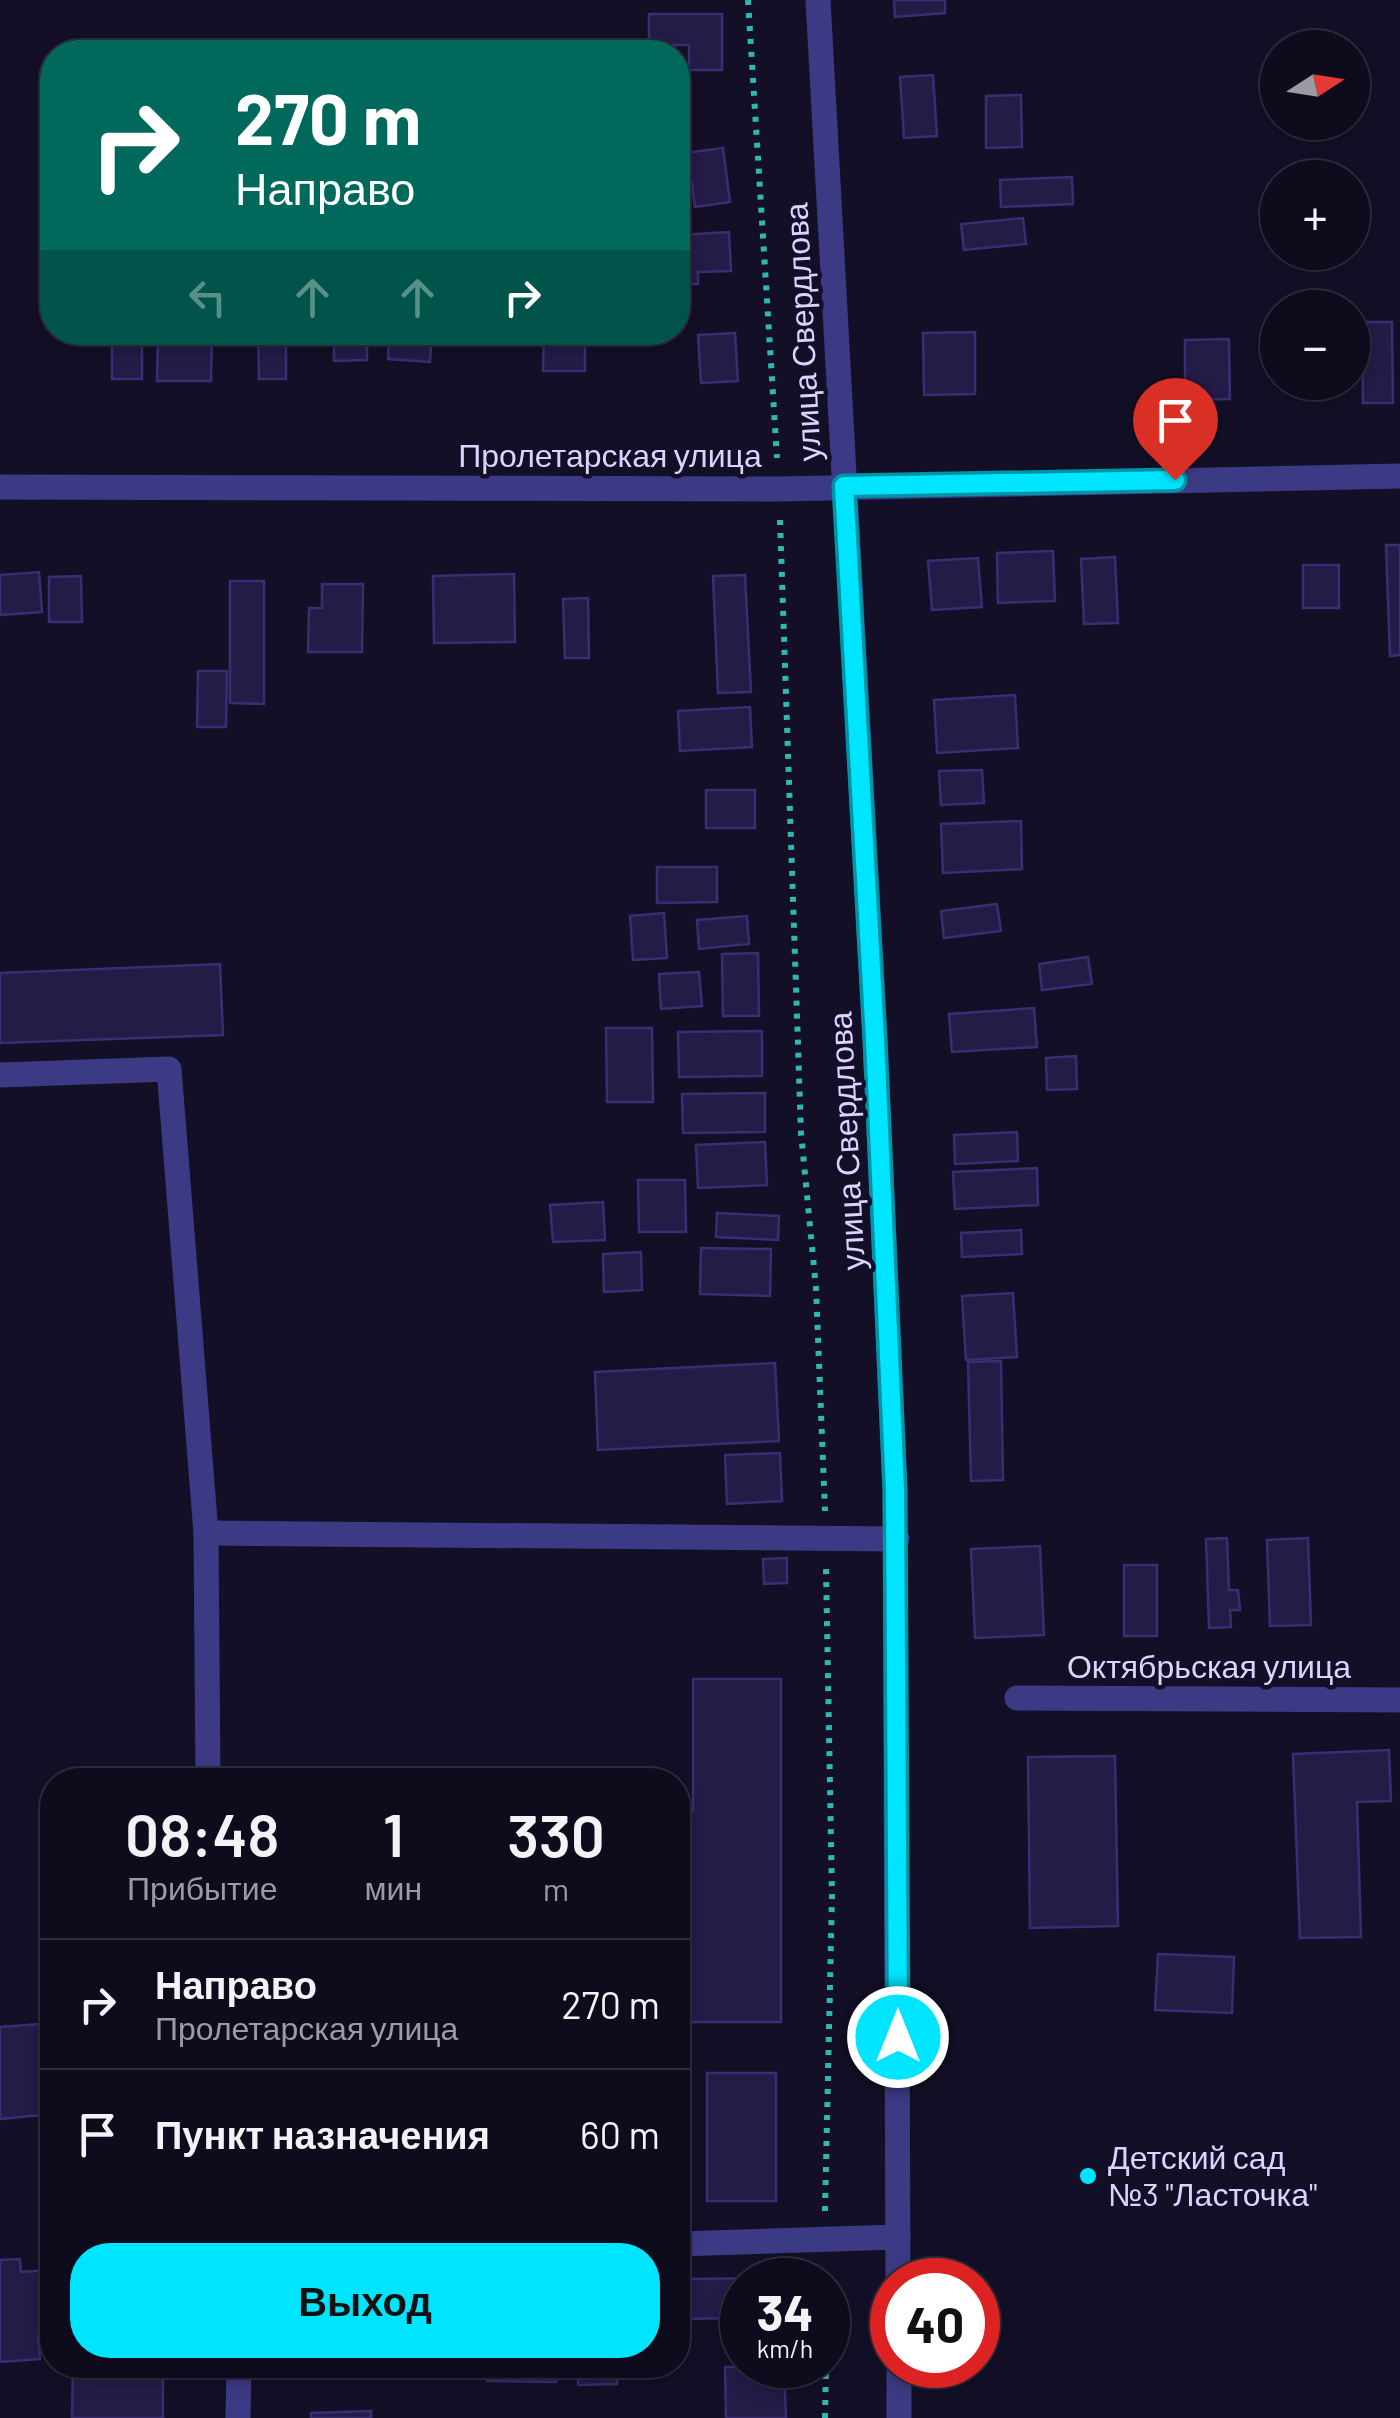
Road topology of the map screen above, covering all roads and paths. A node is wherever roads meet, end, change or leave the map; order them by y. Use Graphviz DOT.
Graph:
graph roads {
  1 [pos="748,0"];
  2 [pos="818,0"];
  3 [pos="1400,476"];
  4 [pos="844,486"];
  5 [pos="0,487"];
  6 [pos="779,488"];
  7 [pos="0,1075"];
  8 [pos="206,1533"];
  9 [pos="826,1538"];
  10 [pos="896,1539"];
  11 [pos="1017,1698"];
  12 [pos="1400,1700"];
  13 [pos="208,1768"];
  14 [pos="898,2237"];
  15 [pos="825,2239"];
  16 [pos="690,2244"];
  17 [pos="898,2258"];
  18 [pos="239,2378"];
  19 [pos="826,2388"];
  20 [pos="898,2388"];
  21 [pos="238,2418"];
  22 [pos="825,2418"];
  23 [pos="899,2418"];
  1 -- 6 [label="path"];
  2 -- 4 [label="street, улица Свердлова"];
  3 -- 4 [label="street, Пролетарская улица"];
  4 -- 6 [label="street, Пролетарская улица"];
  4 -- 10 [label="street, улица Свердлова"];
  5 -- 6 [label="street, Пролетарская улица"];
  6 -- 9 [label="path"];
  7 -- 8 [label="street"];
  8 -- 9 [label="street"];
  8 -- 13 [label="street"];
  9 -- 10 [label="street"];
  9 -- 15 [label="path"];
  10 -- 14 [label="street, улица Свердлова"];
  11 -- 12 [label="street, Октябрьская улица"];
  14 -- 15 [label="street"];
  14 -- 17 [label="street, улица Свердлова"];
  15 -- 16 [label="street"];
  18 -- 21 [label="street"];
  19 -- 22 [label="path"];
  20 -- 23 [label="street"];
}
